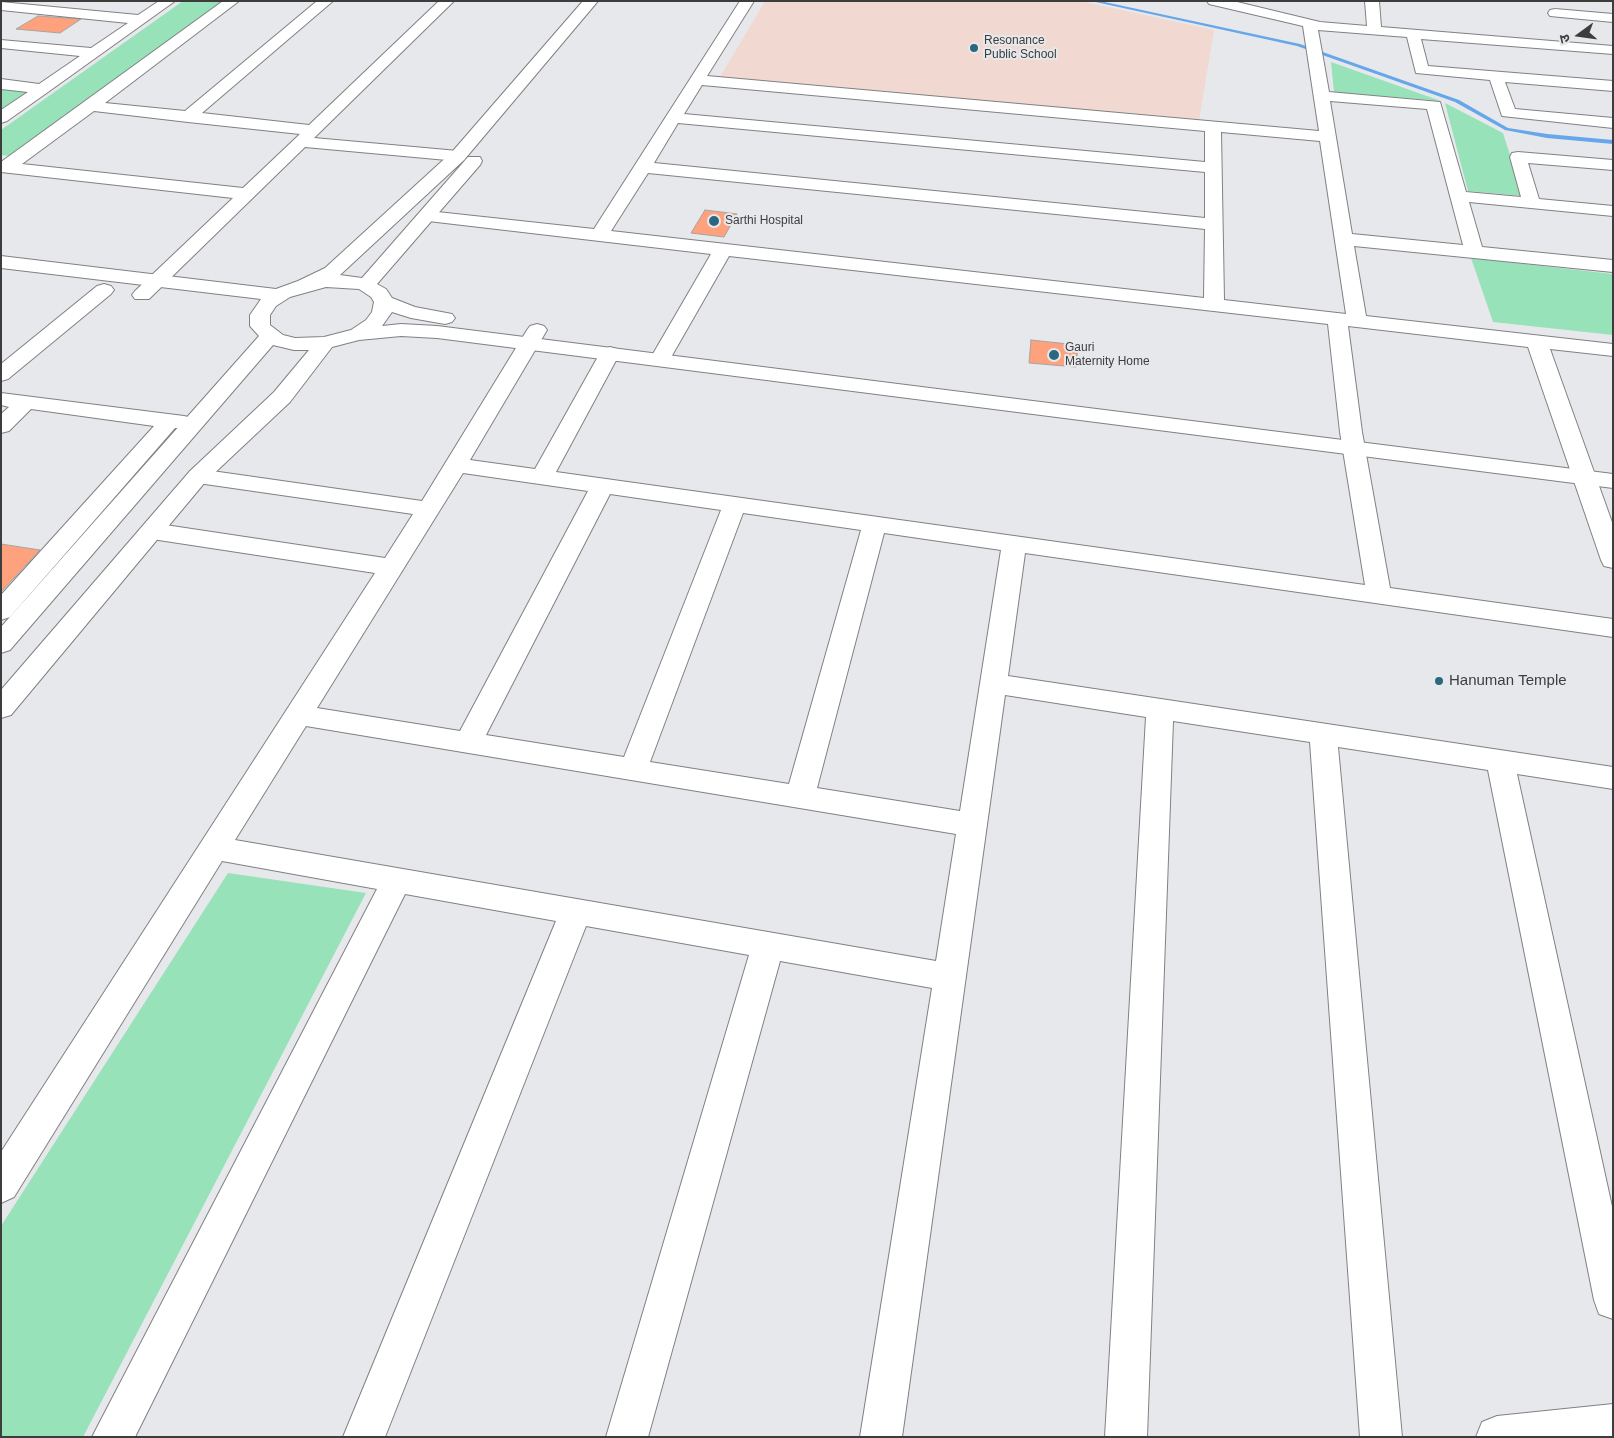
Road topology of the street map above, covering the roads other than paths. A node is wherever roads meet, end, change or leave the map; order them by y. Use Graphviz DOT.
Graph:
graph roads {
  1 [pos="168,1"];
  2 [pos="232,1"];
  3 [pos="326,1"];
  4 [pos="447,1"];
  5 [pos="591,1"];
  6 [pos="608,1"];
  7 [pos="747,1"];
  8 [pos="1214,1"];
  9 [pos="1372,1"];
  10 [pos="1,6"];
  11 [pos="1553,7"];
  12 [pos="1613,18"];
  13 [pos="142,20"];
  14 [pos="1310,23"];
  15 [pos="1374,30"];
  16 [pos="1413,33"];
  17 [pos="1,44"];
  18 [pos="1565,46"];
  19 [pos="1613,50"];
  20 [pos="94,53"];
  21 [pos="1496,76"];
  22 [pos="697,80"];
  23 [pos="1,84"];
  24 [pos="1613,86"];
  25 [pos="43,89"];
  26 [pos="1322,96"];
  27 [pos="91,106"];
  28 [pos="1508,113"];
  29 [pos="188,117"];
  30 [pos="1,118"];
  31 [pos="673,118"];
  32 [pos="1613,123"];
  33 [pos="1213,126"];
  34 [pos="312,130"];
  35 [pos="1328,136"];
  36 [pos="300,142"];
  37 [pos="458,156"];
  38 [pos="1518,157"];
  39 [pos="1613,165"];
  40 [pos="5,167"];
  41 [pos="643,167"];
  42 [pos="1213,168"];
  43 [pos="246,194"];
  44 [pos="1458,196"];
  45 [pos="1532,203"];
  46 [pos="1613,211"];
  47 [pos="428,216"];
  48 [pos="1213,224"];
  49 [pos="600,235"];
  50 [pos="1344,239"];
  51 [pos="723,249"];
  52 [pos="1474,252"];
  53 [pos="1,262"];
  54 [pos="1613,266"];
  55 [pos="1,277"];
  56 [pos="156,281"];
  57 [pos="305,284"];
  58 [pos="366,285"];
  59 [pos="104,290"];
  60 [pos="142,295"];
  61 [pos="279,295"];
  62 [pos="384,302"];
  63 [pos="1214,305"];
  64 [pos="260,315"];
  65 [pos="1347,320"];
  66 [pos="358,334"];
  67 [pos="270,336"];
  68 [pos="533,336"];
  69 [pos="1537,342"];
  70 [pos="325,343"];
  71 [pos="1613,350"];
  72 [pos="664,352"];
  73 [pos="610,353"];
  74 [pos="1,375"];
  75 [pos="1,399"];
  76 [pos="27,402"];
  77 [pos="170,421"];
  78 [pos="193,424"];
  79 [pos="1,426"];
  80 [pos="1352,440"];
  81 [pos="456,465"];
  82 [pos="1613,465"];
  83 [pos="1580,469"];
  84 [pos="198,476"];
  85 [pos="542,477"];
  86 [pos="1613,481"];
  87 [pos="603,486"];
  88 [pos="735,504"];
  89 [pos="428,509"];
  90 [pos="874,524"];
  91 [pos="152,531"];
  92 [pos="1014,544"];
  93 [pos="1613,560"];
  94 [pos="391,568"];
  95 [pos="1379,595"];
  96 [pos="1,611"];
  97 [pos="1613,628"];
  98 [pos="1,644"];
  99 [pos="994,684"];
  100 [pos="1,708"];
  101 [pos="1160,709"];
  102 [pos="298,715"];
  103 [pos="1323,734"];
  104 [pos="468,743"];
  105 [pos="1500,761"];
  106 [pos="633,770"];
  107 [pos="1613,778"];
  108 [pos="800,797"];
  109 [pos="972,825"];
  110 [pos="214,848"];
  111 [pos="398,880"];
  112 [pos="576,911"];
  113 [pos="768,945"];
  114 [pos="950,977"];
  115 [pos="1,1184"];
  116 [pos="1613,1300"];
  117 [pos="1613,1424"];
  118 [pos="113,1437"];
  119 [pos="364,1437"];
  120 [pos="628,1437"];
  121 [pos="881,1437"];
  122 [pos="1126,1437"];
  123 [pos="1381,1437"];
  124 [pos="1497,1437"];
  1 -- 13 [label="street"];
  2 -- 27 [label="street"];
  3 -- 29 [label="street"];
  4 -- 34 [label="street"];
  5 -- 37 [label="street"];
  6 -- 47 [label="street"];
  7 -- 22 [label="street"];
  8 -- 14 [label="street"];
  9 -- 15 [label="street"];
  10 -- 13 [label="street"];
  11 -- 12 [label="street"];
  11 -- 18 [label="street"];
  13 -- 20 [label="street"];
  14 -- 15 [label="street"];
  14 -- 26 [label="street"];
  15 -- 16 [label="street"];
  16 -- 18 [label="street"];
  16 -- 21 [label="street"];
  17 -- 20 [label="street"];
  18 -- 19 [label="street"];
  20 -- 25 [label="street"];
  21 -- 24 [label="street"];
  21 -- 28 [label="street"];
  22 -- 31 [label="street"];
  22 -- 33 [label="street"];
  23 -- 25 [label="street"];
  25 -- 30 [label="street"];
  26 -- 35 [label="street"];
  26 -- 44 [label="street"];
  27 -- 29 [label="street"];
  27 -- 40 [label="street"];
  28 -- 32 [label="street"];
  28 -- 38 [label="street"];
  29 -- 34 [label="street"];
  31 -- 41 [label="street"];
  31 -- 42 [label="street"];
  33 -- 35 [label="street"];
  33 -- 42 [label="street"];
  34 -- 36 [label="street"];
  35 -- 50 [label="street"];
  36 -- 37 [label="street"];
  36 -- 43 [label="street"];
  37 -- 57 [label="street"];
  38 -- 39 [label="street"];
  38 -- 45 [label="street"];
  40 -- 43 [label="street"];
  41 -- 48 [label="street"];
  41 -- 49 [label="street"];
  42 -- 48 [label="street"];
  43 -- 56 [label="street"];
  44 -- 45 [label="street"];
  44 -- 52 [label="street"];
  45 -- 46 [label="street"];
  47 -- 49 [label="street"];
  47 -- 58 [label="street"];
  48 -- 63 [label="street"];
  49 -- 51 [label="street"];
  50 -- 52 [label="street"];
  50 -- 65 [label="street"];
  51 -- 63 [label="street"];
  51 -- 72 [label="street"];
  52 -- 54 [label="street"];
  53 -- 56 [label="street"];
  55 -- 59 [label="street"];
  56 -- 60 [label="street"];
  56 -- 61 [label="street"];
  57 -- 58 [label="street"];
  57 -- 61 [label="street"];
  58 -- 62 [label="street"];
  59 -- 60 [label="street"];
  59 -- 74 [label="street"];
  60 -- 64 [label="street"];
  61 -- 64 [label="street"];
  62 -- 66 [label="street"];
  62 -- 68 [label="street"];
  63 -- 65 [label="street"];
  64 -- 67 [label="street"];
  65 -- 69 [label="street"];
  65 -- 80 [label="street"];
  66 -- 68 [label="street"];
  66 -- 70 [label="street"];
  67 -- 70 [label="street"];
  67 -- 78 [label="street"];
  68 -- 72 [label="street"];
  68 -- 73 [label="street"];
  68 -- 81 [label="street"];
  69 -- 71 [label="street"];
  69 -- 83 [label="street"];
  70 -- 84 [label="street"];
  72 -- 73 [label="street"];
  72 -- 80 [label="street"];
  73 -- 85 [label="street"];
  75 -- 76 [label="street"];
  76 -- 77 [label="street"];
  76 -- 79 [label="street"];
  77 -- 78 [label="street"];
  77 -- 96 [label="street"];
  78 -- 98 [label="street"];
  80 -- 83 [label="street"];
  80 -- 95 [label="street"];
  81 -- 85 [label="street"];
  81 -- 89 [label="street"];
  82 -- 83 [label="street"];
  83 -- 86 [label="street"];
  83 -- 93 [label="street"];
  84 -- 89 [label="street"];
  84 -- 91 [label="street"];
  85 -- 87 [label="street"];
  87 -- 88 [label="street"];
  87 -- 104 [label="street"];
  88 -- 90 [label="street"];
  88 -- 106 [label="street"];
  89 -- 94 [label="street"];
  90 -- 92 [label="street"];
  90 -- 108 [label="street"];
  91 -- 94 [label="street"];
  91 -- 100 [label="street"];
  92 -- 95 [label="street"];
  92 -- 99 [label="street"];
  94 -- 102 [label="street"];
  95 -- 97 [label="street"];
  99 -- 101 [label="street"];
  99 -- 109 [label="street"];
  101 -- 103 [label="street"];
  101 -- 122 [label="street"];
  102 -- 104 [label="street"];
  102 -- 110 [label="street"];
  103 -- 105 [label="street"];
  103 -- 123 [label="street"];
  104 -- 106 [label="street"];
  105 -- 107 [label="street"];
  105 -- 116 [label="street"];
  106 -- 108 [label="street"];
  108 -- 109 [label="street"];
  109 -- 114 [label="street"];
  110 -- 111 [label="street"];
  110 -- 115 [label="street"];
  111 -- 112 [label="street"];
  111 -- 118 [label="street"];
  112 -- 113 [label="street"];
  112 -- 119 [label="street"];
  113 -- 114 [label="street"];
  113 -- 120 [label="street"];
  114 -- 121 [label="street"];
  117 -- 124 [label="street"];
}
